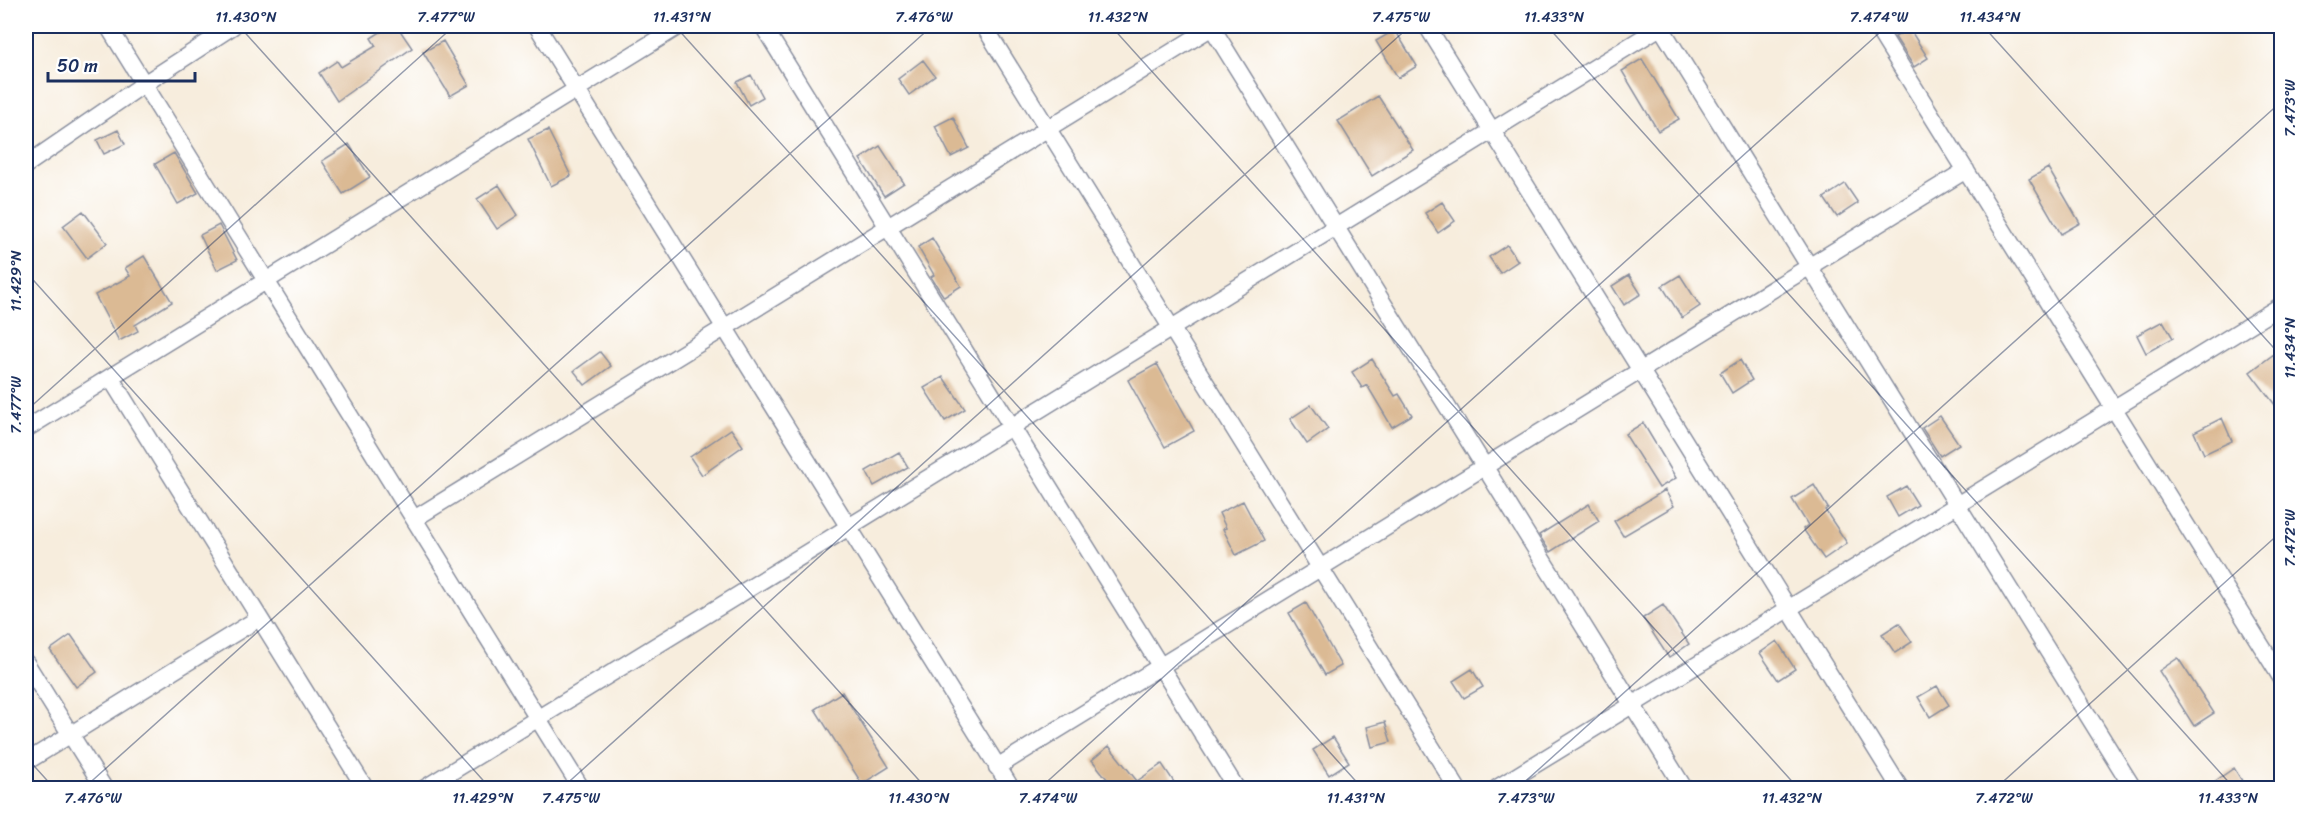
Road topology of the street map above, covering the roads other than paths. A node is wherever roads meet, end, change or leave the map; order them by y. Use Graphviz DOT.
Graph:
graph roads {
  1 [pos="108,26"];
  2 [pos="233,26"];
  3 [pos="537,26"];
  4 [pos="679,26"];
  5 [pos="763,26"];
  6 [pos="984,26"];
  7 [pos="1212,26"];
  8 [pos="1427,26"];
  9 [pos="1661,26"];
  10 [pos="1876,26"];
  11 [pos="144,84"];
  12 [pos="576,89"];
  13 [pos="1048,128"];
  14 [pos="1492,130"];
  15 [pos="26,165"];
  16 [pos="1966,170"];
  17 [pos="1336,226"];
  18 [pos="887,227"];
  19 [pos="1809,266"];
  20 [pos="266,281"];
  21 [pos="2280,310"];
  22 [pos="724,328"];
  23 [pos="1172,328"];
  24 [pos="1641,370"];
  25 [pos="110,377"];
  26 [pos="2114,408"];
  27 [pos="1011,427"];
  28 [pos="26,429"];
  29 [pos="1485,466"];
  30 [pos="1957,505"];
  31 [pos="414,519"];
  32 [pos="848,528"];
  33 [pos="1320,568"];
  34 [pos="1789,609"];
  35 [pos="259,618"];
  36 [pos="26,663"];
  37 [pos="1160,666"];
  38 [pos="2282,678"];
  39 [pos="1632,705"];
  40 [pos="538,719"];
  41 [pos="70,734"];
  42 [pos="26,762"];
  43 [pos="997,767"];
  44 [pos="104,789"];
  45 [pos="365,789"];
  46 [pos="425,789"];
  47 [pos="581,789"];
  48 [pos="1011,789"];
  49 [pos="1236,789"];
  50 [pos="1457,789"];
  51 [pos="1497,789"];
  52 [pos="1684,789"];
  53 [pos="1900,789"];
  54 [pos="2133,789"];
  1 -- 11 [label="street"];
  2 -- 11 [label="street"];
  3 -- 12 [label="street"];
  4 -- 12 [label="street"];
  5 -- 18 [label="street"];
  6 -- 13 [label="street"];
  7 -- 13 [label="street"];
  7 -- 17 [label="street"];
  8 -- 14 [label="street"];
  9 -- 14 [label="street"];
  9 -- 19 [label="street"];
  10 -- 16 [label="street"];
  11 -- 15 [label="street"];
  11 -- 20 [label="street"];
  12 -- 20 [label="street"];
  12 -- 22 [label="street"];
  13 -- 18 [label="street"];
  13 -- 23 [label="street"];
  14 -- 17 [label="street"];
  14 -- 24 [label="street"];
  16 -- 19 [label="street"];
  16 -- 26 [label="street"];
  17 -- 23 [label="street"];
  17 -- 29 [label="street"];
  18 -- 22 [label="street"];
  18 -- 27 [label="street"];
  19 -- 24 [label="street"];
  19 -- 30 [label="street"];
  20 -- 25 [label="street"];
  20 -- 31 [label="street"];
  21 -- 26 [label="street"];
  22 -- 31 [label="street"];
  22 -- 32 [label="street"];
  23 -- 27 [label="street"];
  23 -- 33 [label="street"];
  24 -- 29 [label="street"];
  24 -- 34 [label="street"];
  25 -- 28 [label="street"];
  25 -- 35 [label="street"];
  26 -- 30 [label="street"];
  26 -- 38 [label="street"];
  27 -- 32 [label="street"];
  27 -- 37 [label="street"];
  29 -- 33 [label="street"];
  29 -- 39 [label="street"];
  30 -- 34 [label="street"];
  30 -- 54 [label="street"];
  31 -- 40 [label="street"];
  32 -- 40 [label="street"];
  32 -- 43 [label="street"];
  33 -- 37 [label="street"];
  33 -- 50 [label="street"];
  34 -- 39 [label="street"];
  34 -- 53 [label="street"];
  35 -- 41 [label="street"];
  35 -- 45 [label="street"];
  36 -- 41 [label="street"];
  37 -- 43 [label="street"];
  37 -- 49 [label="street"];
  39 -- 51 [label="street"];
  39 -- 52 [label="street"];
  40 -- 46 [label="street"];
  40 -- 47 [label="street"];
  41 -- 42 [label="street"];
  41 -- 44 [label="street"];
  43 -- 48 [label="street"];
}
